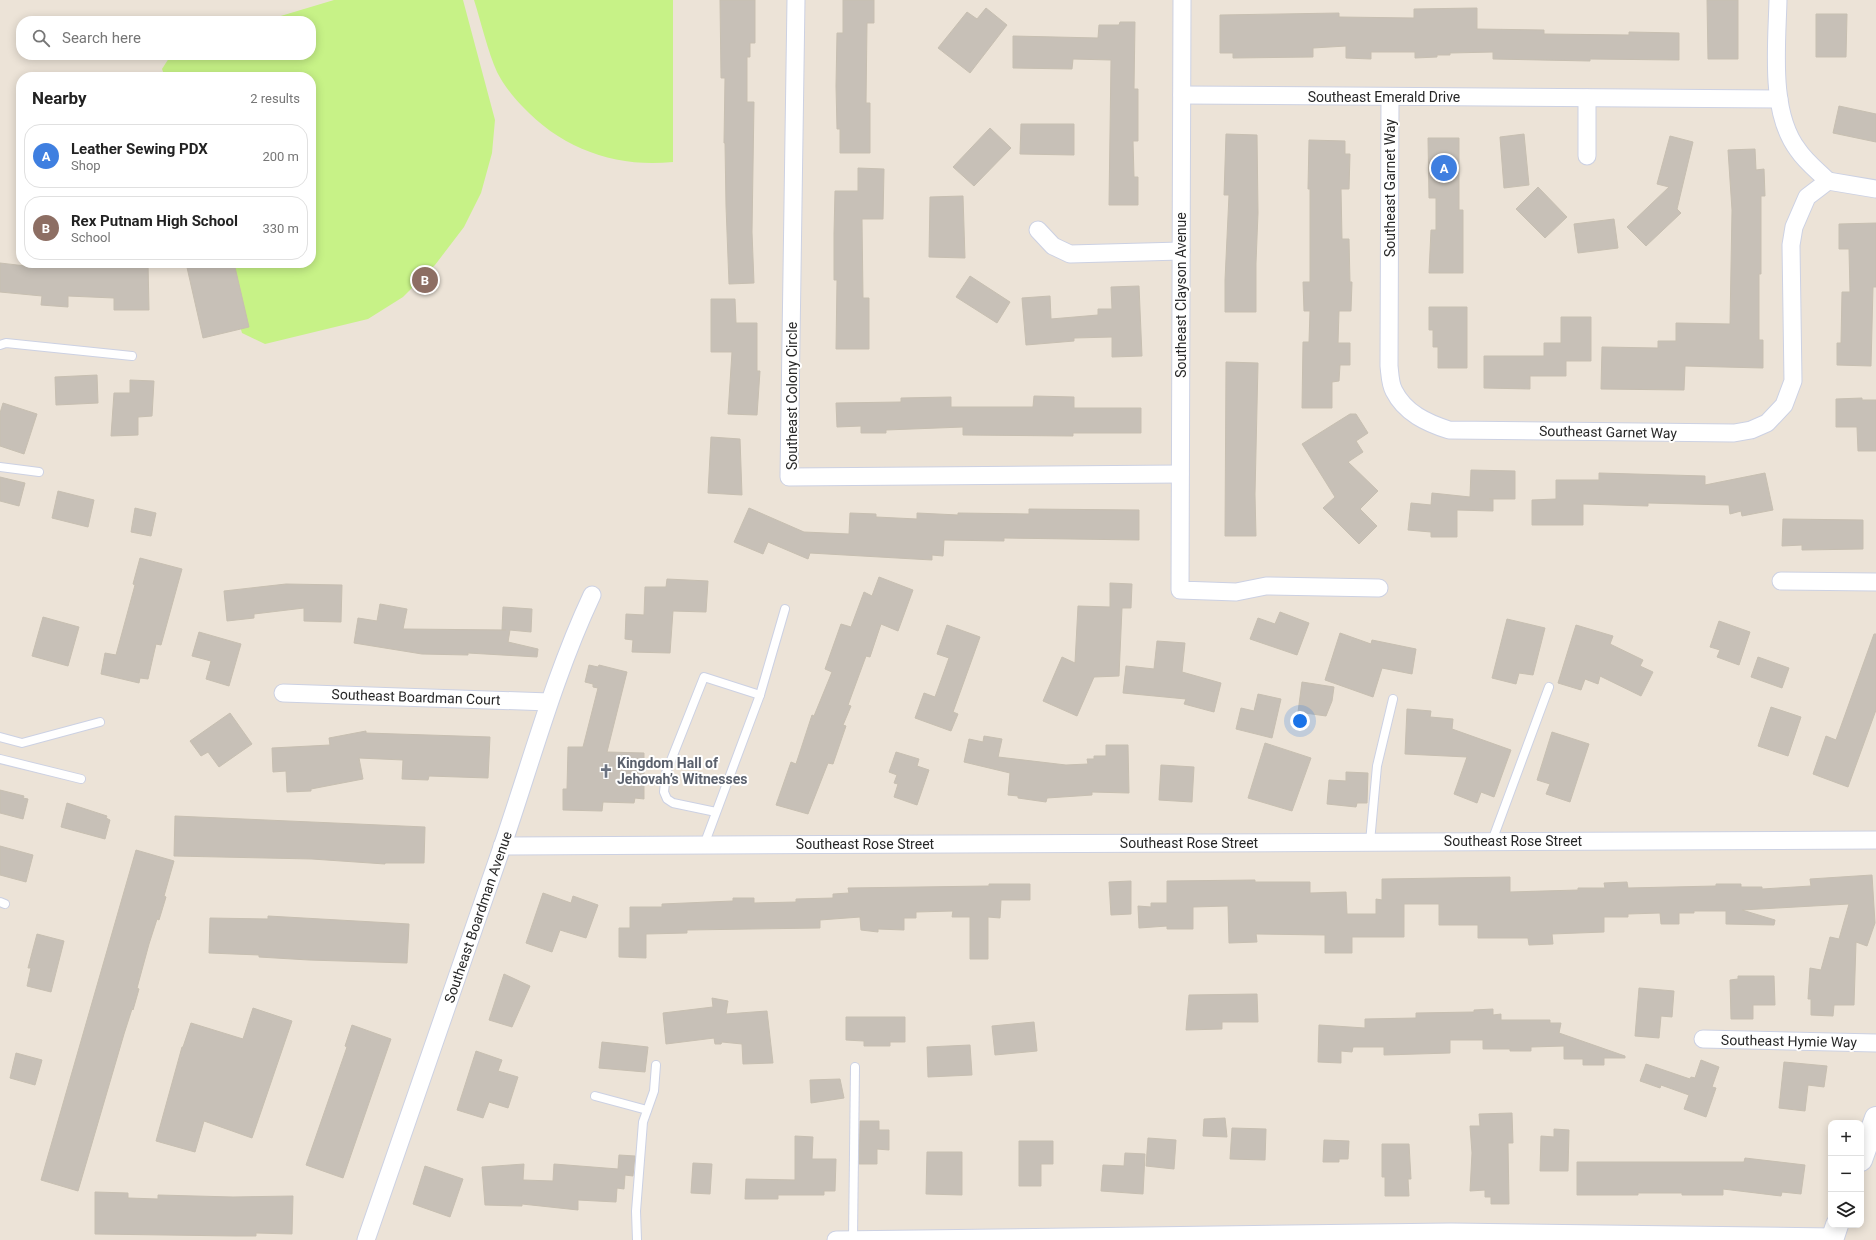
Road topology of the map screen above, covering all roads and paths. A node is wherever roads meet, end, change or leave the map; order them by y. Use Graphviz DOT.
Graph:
graph roads {
  1 [pos="796,0"];
  2 [pos="1182,0"];
  3 [pos="1778,0"];
  4 [pos="1182,95"];
  5 [pos="1390,98"];
  6 [pos="1587,98"];
  7 [pos="1779,99"];
  8 [pos="1587,156"];
  9 [pos="1828,181"];
  10 [pos="1876,188"];
  11 [pos="1038,230"];
  12 [pos="1181,251"];
  13 [pos="0,345"];
  14 [pos="132,356"];
  15 [pos="0,467"];
  16 [pos="39,472"];
  17 [pos="1180,474"];
  18 [pos="1781,581"];
  19 [pos="1876,582"];
  20 [pos="1379,588"];
  21 [pos="592,595"];
  22 [pos="785,609"];
  23 [pos="1549,687"];
  24 [pos="283,693"];
  25 [pos="760,695"];
  26 [pos="1393,699"];
  27 [pos="549,702"];
  28 [pos="100,722"];
  29 [pos="0,737"];
  30 [pos="0,759"];
  31 [pos="81,779"];
  32 [pos="716,812"];
  33 [pos="1876,840"];
  34 [pos="1492,841"];
  35 [pos="1370,842"];
  36 [pos="704,845"];
  37 [pos="502,846"];
  38 [pos="1703,1039"];
  39 [pos="1876,1043"];
  40 [pos="656,1065"];
  41 [pos="855,1067"];
  42 [pos="595,1096"];
  43 [pos="647,1110"];
  44 [pos="1876,1118"];
  45 [pos="1862,1156"];
  46 [pos="1834,1234"];
  47 [pos="1451,1236"];
  48 [pos="1318,1237"];
  49 [pos="366,1240"];
  50 [pos="637,1240"];
  51 [pos="845,1240"];
  1 -- 17 [label="street, Southeast Colony Circle"];
  2 -- 4 [label="street, Southeast Clayson Avenue"];
  3 -- 7 [label="street"];
  4 -- 5 [label="street, Southeast Emerald Drive"];
  4 -- 12 [label="street, Southeast Clayson Avenue"];
  5 -- 6 [label="street, Southeast Emerald Drive"];
  5 -- 9 [label="street, Southeast Garnet Way"];
  6 -- 7 [label="street, Southeast Emerald Drive"];
  6 -- 8 [label="street"];
  7 -- 9 [label="street"];
  9 -- 10 [label="street"];
  11 -- 12 [label="street"];
  12 -- 17 [label="street, Southeast Clayson Avenue"];
  13 -- 14 [label="lane"];
  15 -- 16 [label="lane"];
  17 -- 20 [label="street, Southeast Clayson Avenue"];
  18 -- 19 [label="street"];
  21 -- 27 [label="street, Southeast Boardman Avenue"];
  22 -- 25 [label="lane"];
  23 -- 34 [label="lane"];
  24 -- 27 [label="street, Southeast Boardman Court"];
  25 -- 32 [label="lane"];
  25 -- 32 [label="lane"];
  26 -- 35 [label="lane"];
  27 -- 37 [label="street, Southeast Boardman Avenue"];
  28 -- 29 [label="lane"];
  30 -- 31 [label="lane"];
  32 -- 36 [label="lane"];
  33 -- 34 [label="street, Southeast Rose Street"];
  34 -- 35 [label="street, Southeast Rose Street"];
  35 -- 36 [label="street, Southeast Rose Street"];
  36 -- 37 [label="street, Southeast Rose Street"];
  37 -- 49 [label="street, Southeast Boardman Avenue"];
  38 -- 39 [label="street, Southeast Hymie Way"];
  40 -- 43 [label="lane"];
  41 -- 51 [label="lane"];
  42 -- 43 [label="lane"];
  43 -- 50 [label="lane"];
  44 -- 45 [label="main road"];
  46 -- 47 [label="street"];
  47 -- 48 [label="street"];
  48 -- 51 [label="street"];
}
